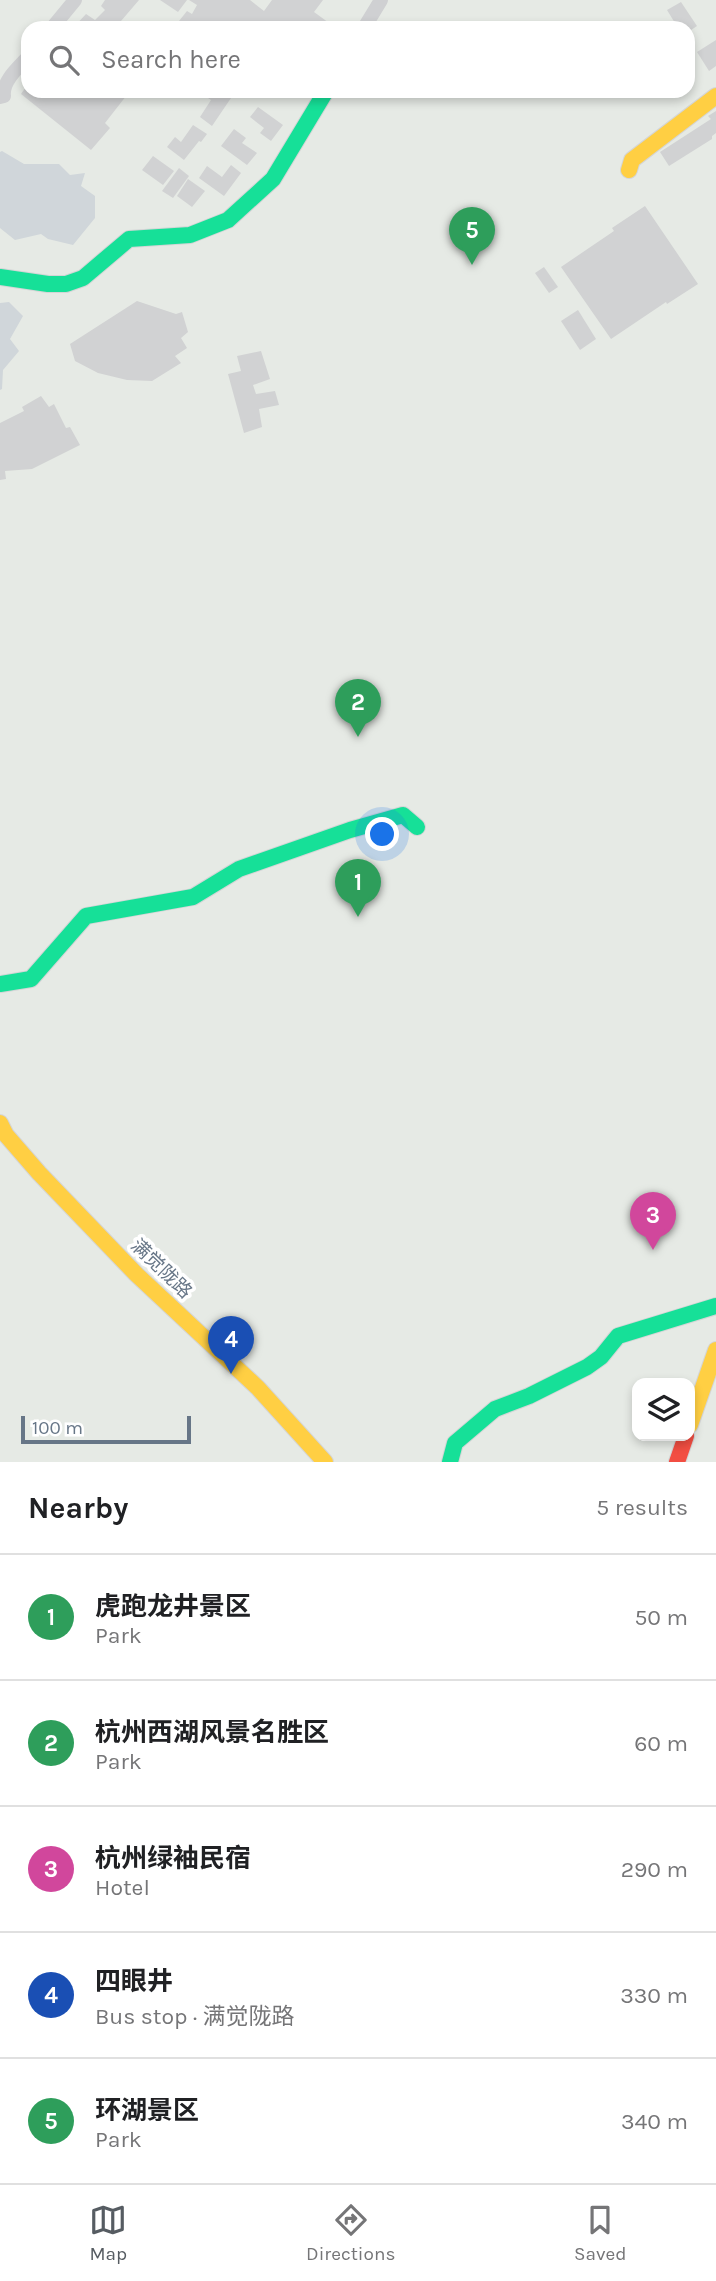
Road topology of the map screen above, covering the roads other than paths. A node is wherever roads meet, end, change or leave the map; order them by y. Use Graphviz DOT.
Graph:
graph roads {
  1 [pos="75,0"];
  2 [pos="381,0"];
  3 [pos="58,21"];
  4 [pos="368,21"];
  5 [pos="21,65"];
  6 [pos="716,96"];
  7 [pos="0,97"];
  8 [pos="322,98"];
  9 [pos="629,170"];
  10 [pos="0,277"];
  11 [pos="416,827"];
  12 [pos="0,984"];
  13 [pos="2,1131"];
  14 [pos="716,1307"];
  15 [pos="716,1350"];
  16 [pos="695,1411"];
  17 [pos="684,1441"];
  18 [pos="325,1462"];
  19 [pos="450,1462"];
  20 [pos="677,1462"];
  1 -- 3 [label="street"];
  2 -- 4 [label="street"];
  5 -- 7 [label="street"];
  6 -- 9 [label="street"];
  8 -- 10 [label="street"];
  11 -- 12 [label="street"];
  13 -- 18 [label="street, 满觉陇路"];
  14 -- 19 [label="street"];
  15 -- 16 [label="street"];
  17 -- 20 [label="street"];
}
